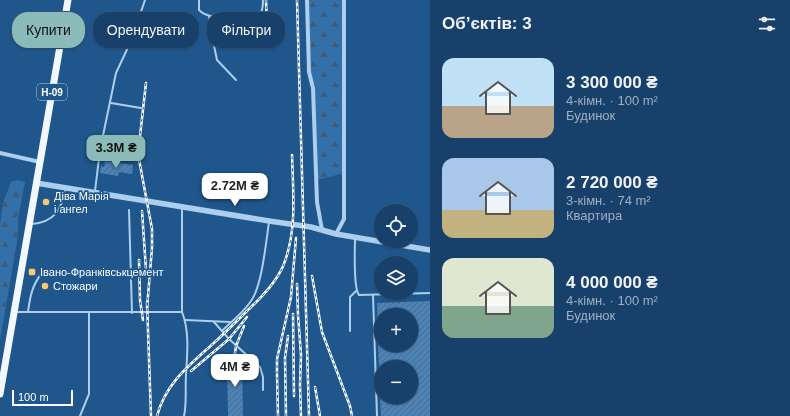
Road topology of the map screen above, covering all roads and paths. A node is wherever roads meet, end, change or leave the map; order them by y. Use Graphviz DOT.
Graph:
graph roads {
  1 [pos="68,0"];
  2 [pos="145,0"];
  3 [pos="199,0"];
  4 [pos="263,0"];
  5 [pos="307,0"];
  6 [pos="344,0"];
  7 [pos="261,12"];
  8 [pos="207,15"];
  9 [pos="214,48"];
  10 [pos="236,80"];
  11 [pos="111,103"];
  12 [pos="141,108"];
  13 [pos="0,153"];
  14 [pos="40,162"];
  15 [pos="36,183"];
  16 [pos="65,188"];
  17 [pos="95,193"];
  18 [pos="182,207"];
  19 [pos="129,210"];
  20 [pos="269,221"];
  21 [pos="29,224"];
  22 [pos="322,230"];
  23 [pos="336,234"];
  24 [pos="354,237"];
  25 [pos="430,250"];
  26 [pos="42,273"];
  27 [pos="356,290"];
  28 [pos="430,293"];
  29 [pos="373,295"];
  30 [pos="14,312"];
  31 [pos="182,312"];
  32 [pos="28,313"];
  33 [pos="89,313"];
  34 [pos="132,313"];
  35 [pos="185,320"];
  36 [pos="214,322"];
  37 [pos="231,322"];
  38 [pos="222,331"];
  39 [pos="350,331"];
  40 [pos="2,375"];
  41 [pos="263,390"];
  42 [pos="0,394"];
  43 [pos="80,416"];
  44 [pos="184,416"];
  45 [pos="377,416"];
  1 -- 14 [label="main road, Н-09"];
  2 -- 11 [label="lane"];
  3 -- 8 [label="lane"];
  4 -- 7 [label="lane"];
  5 -- 22 [label="street"];
  6 -- 23 [label="street"];
  9 -- 10 [label="lane"];
  11 -- 12 [label="lane"];
  11 -- 17 [label="lane"];
  13 -- 14 [label="street"];
  14 -- 15 [label="main road, Н-09"];
  15 -- 16 [label="street"];
  15 -- 21 [label="main road, Н-09"];
  16 -- 17 [label="street"];
  16 -- 21 [label="lane"];
  17 -- 18 [label="street"];
  18 -- 20 [label="street"];
  18 -- 31 [label="lane"];
  19 -- 34 [label="lane"];
  20 -- 22 [label="street"];
  20 -- 37 [label="lane"];
  21 -- 30 [label="main road, Н-09"];
  22 -- 23 [label="street"];
  23 -- 24 [label="street"];
  24 -- 25 [label="street"];
  24 -- 27 [label="lane"];
  26 -- 32 [label="lane"];
  27 -- 29 [label="lane"];
  27 -- 39 [label="lane"];
  28 -- 29 [label="lane"];
  29 -- 45 [label="lane"];
  30 -- 32 [label="lane"];
  30 -- 40 [label="main road, Н-09"];
  31 -- 34 [label="lane"];
  31 -- 35 [label="lane"];
  32 -- 33 [label="lane"];
  33 -- 34 [label="lane"];
  33 -- 43 [label="lane"];
  35 -- 36 [label="lane"];
  35 -- 44 [label="lane"];
  36 -- 37 [label="lane"];
  36 -- 38 [label="lane"];
  37 -- 38 [label="lane"];
  38 -- 41 [label="lane"];
  40 -- 42 [label="main road, Н-09"];
}
